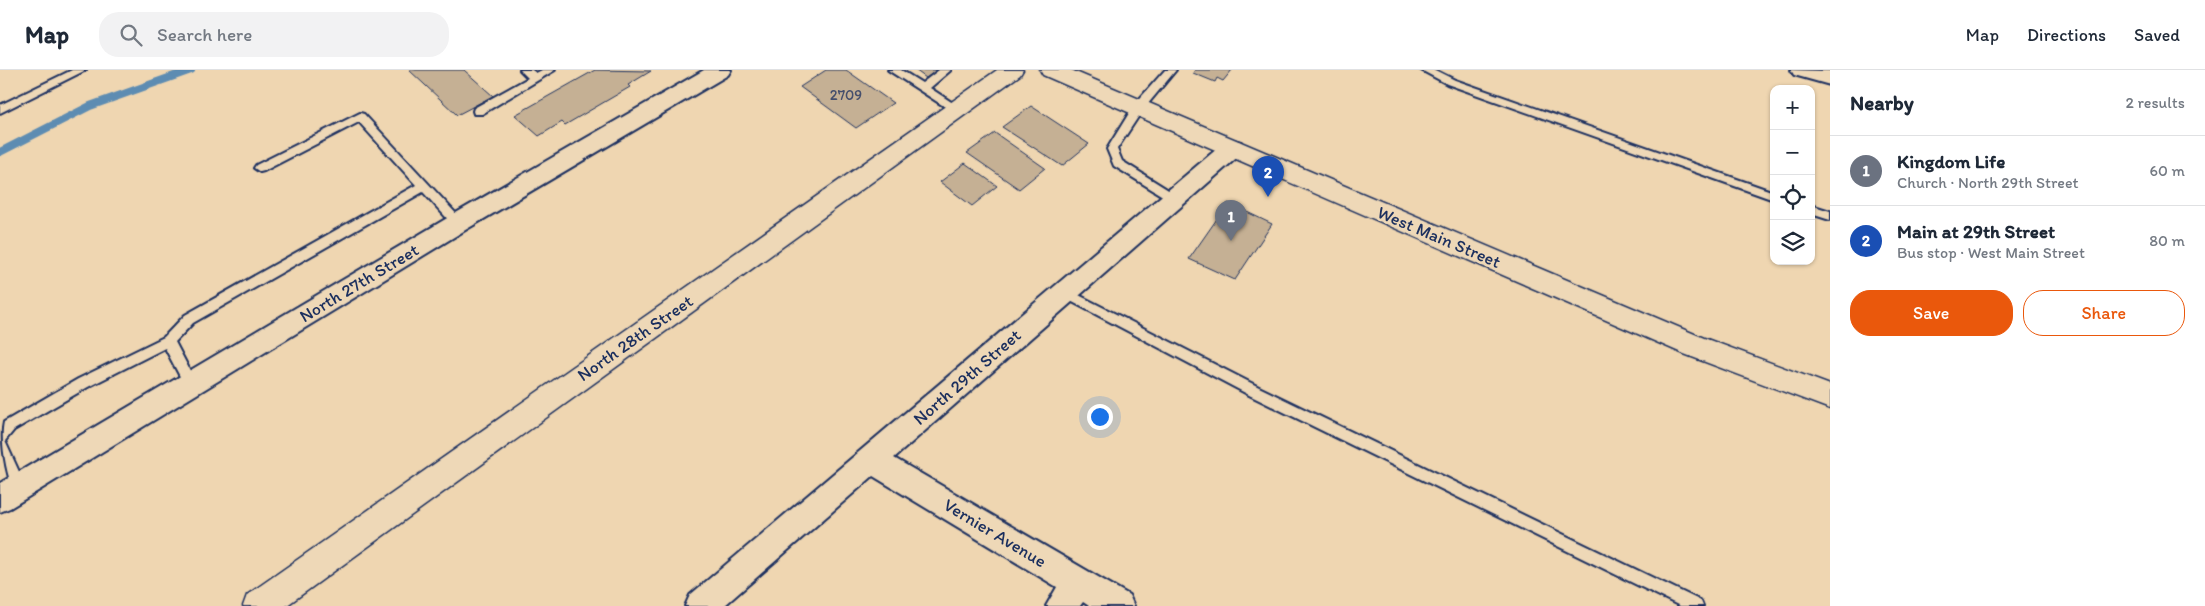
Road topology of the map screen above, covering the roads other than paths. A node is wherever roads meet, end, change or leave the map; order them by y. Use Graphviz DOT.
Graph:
graph roads {
  1 [pos="81,70"];
  2 [pos="525,70"];
  3 [pos="550,70"];
  4 [pos="892,70"];
  5 [pos="946,70"];
  6 [pos="1012,70"];
  7 [pos="1050,70"];
  8 [pos="1171,70"];
  9 [pos="1426,70"];
  10 [pos="1802,70"];
  11 [pos="709,72"];
  12 [pos="535,78"];
  13 [pos="1830,78"];
  14 [pos="923,88"];
  15 [pos="1138,108"];
  16 [pos="0,109"];
  17 [pos="957,109"];
  18 [pos="478,111"];
  19 [pos="1233,148"];
  20 [pos="260,168"];
  21 [pos="424,186"];
  22 [pos="1770,195"];
  23 [pos="1174,199"];
  24 [pos="1815,210"];
  25 [pos="1830,216"];
  26 [pos="458,223"];
  27 [pos="1065,293"];
  28 [pos="168,341"];
  29 [pos="191,384"];
  30 [pos="1830,397"];
  31 [pos="0,437"];
  32 [pos="0,444"];
  33 [pos="872,460"];
  34 [pos="10,493"];
  35 [pos="1070,594"];
  36 [pos="259,606"];
  37 [pos="701,606"];
  38 [pos="1118,606"];
  39 [pos="1696,606"];
  1 -- 16 [label="lane"];
  2 -- 12 [label="lane"];
  3 -- 12 [label="lane"];
  4 -- 14 [label="lane"];
  5 -- 14 [label="lane"];
  6 -- 17 [label="street, North 28th Street"];
  7 -- 15 [label="street, West Main Street"];
  8 -- 15 [label="lane"];
  9 -- 22 [label="lane"];
  10 -- 13 [label="street"];
  11 -- 26 [label="street, North 27th Street"];
  12 -- 18 [label="lane"];
  14 -- 17 [label="lane"];
  15 -- 19 [label="street, West Main Street"];
  15 -- 23 [label="lane"];
  17 -- 36 [label="street, North 28th Street"];
  19 -- 23 [label="street, North 29th Street"];
  19 -- 30 [label="street, West Main Street"];
  20 -- 21 [label="lane"];
  21 -- 26 [label="lane"];
  21 -- 28 [label="lane"];
  23 -- 27 [label="street, North 29th Street"];
  24 -- 25 [label="lane"];
  26 -- 29 [label="street, North 27th Street"];
  27 -- 33 [label="street, North 29th Street"];
  27 -- 39 [label="lane"];
  28 -- 29 [label="lane"];
  28 -- 31 [label="lane"];
  29 -- 34 [label="street, North 27th Street"];
  32 -- 34 [label="lane"];
  33 -- 35 [label="street, Vernier Avenue"];
  33 -- 37 [label="street, North 29th Street"];
  35 -- 38 [label="street, Vernier Avenue"];
}
